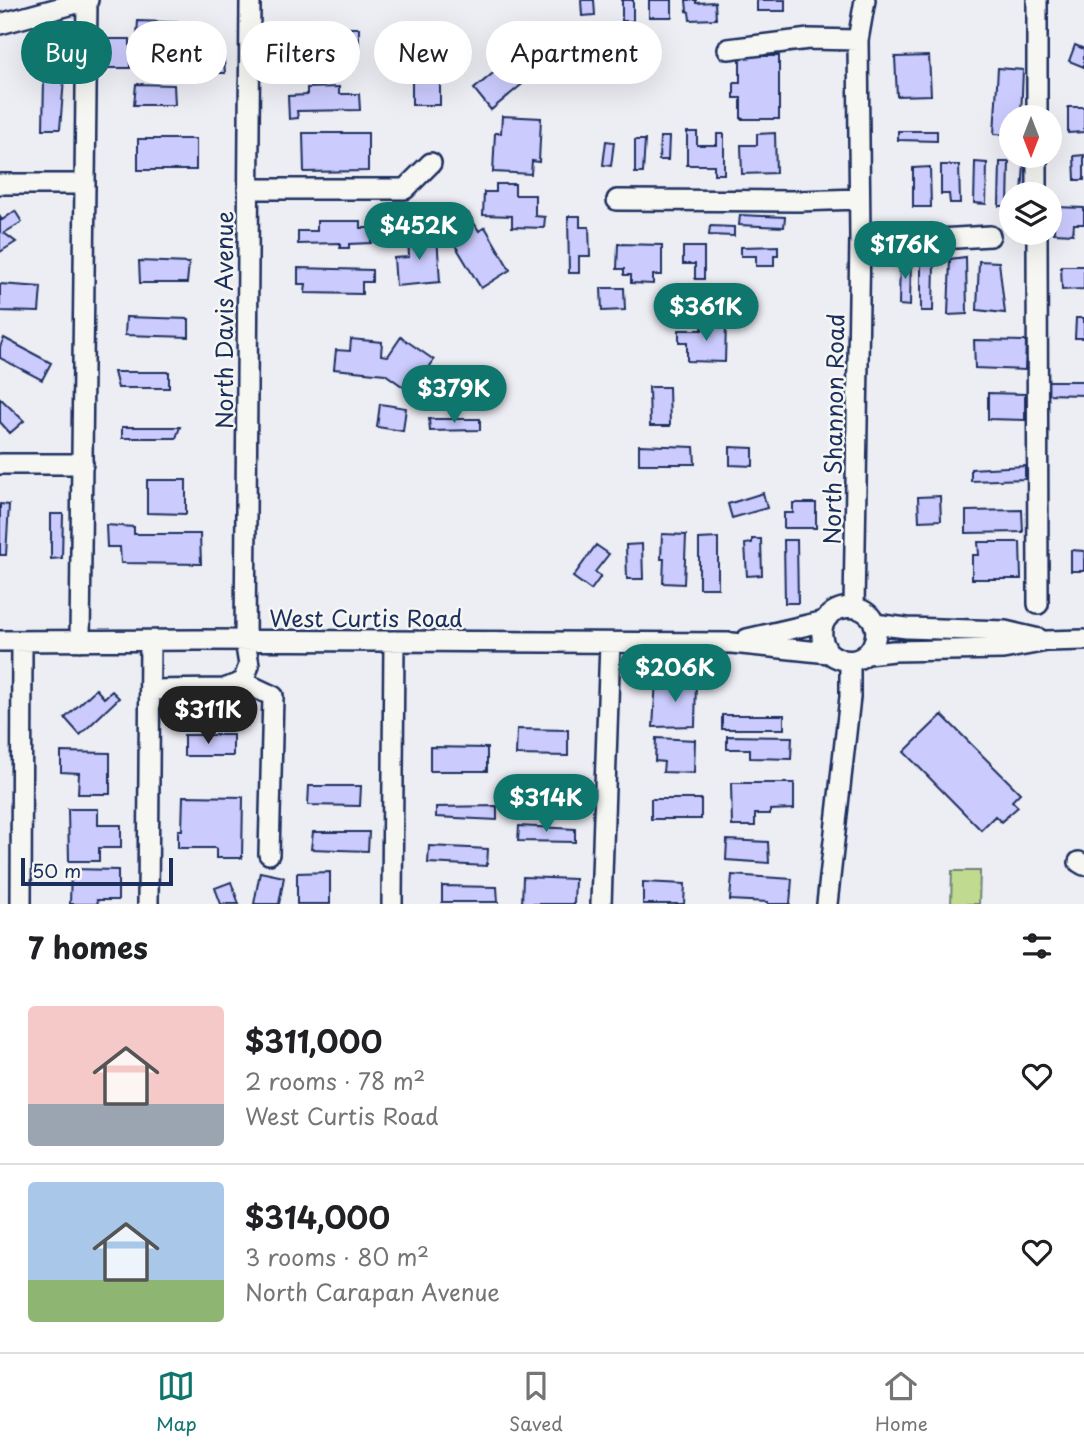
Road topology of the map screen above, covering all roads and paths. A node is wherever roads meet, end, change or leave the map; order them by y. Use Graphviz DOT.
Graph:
graph roads {
  1 [pos="88,0"];
  2 [pos="250,0"];
  3 [pos="865,0"];
  4 [pos="1037,0"];
  5 [pos="0,24"];
  6 [pos="858,40"];
  7 [pos="728,49"];
  8 [pos="1037,105"];
  9 [pos="431,163"];
  10 [pos="0,184"];
  11 [pos="85,184"];
  12 [pos="248,189"];
  13 [pos="859,199"];
  14 [pos="617,200"];
  15 [pos="990,236"];
  16 [pos="860,238"];
  17 [pos="1037,245"];
  18 [pos="0,464"];
  19 [pos="83,464"];
  20 [pos="1038,604"];
  21 [pos="854,608"];
  22 [pos="825,621"];
  23 [pos="874,624"];
  24 [pos="80,640"];
  25 [pos="150,640"];
  26 [pos="245,640"];
  27 [pos="1047,640"];
  28 [pos="1084,640"];
  29 [pos="0,641"];
  30 [pos="394,641"];
  31 [pos="22,642"];
  32 [pos="610,643"];
  33 [pos="733,643"];
  34 [pos="829,653"];
  35 [pos="859,658"];
  36 [pos="243,682"];
  37 [pos="150,690"];
  38 [pos="269,854"];
  39 [pos="21,904"];
  40 [pos="148,904"];
  41 [pos="392,904"];
  42 [pos="601,904"];
  43 [pos="827,904"];
  1 -- 5 [label="street"];
  1 -- 11 [label="street"];
  2 -- 12 [label="street, North Davis Avenue"];
  3 -- 6 [label="street, North Shannon Road"];
  4 -- 8 [label="street"];
  6 -- 7 [label="street"];
  6 -- 13 [label="street, North Shannon Road"];
  9 -- 12 [label="street"];
  10 -- 11 [label="street"];
  11 -- 19 [label="street"];
  12 -- 26 [label="street, North Davis Avenue"];
  13 -- 14 [label="street"];
  13 -- 16 [label="street, North Shannon Road"];
  15 -- 16 [label="street"];
  16 -- 21 [label="street, North Shannon Road"];
  17 -- 20 [label="street"];
  18 -- 19 [label="street"];
  19 -- 24 [label="street"];
  21 -- 22 [label="street"];
  21 -- 23 [label="street"];
  22 -- 33 [label="street, West Curtis Road"];
  22 -- 34 [label="street"];
  23 -- 27 [label="street"];
  23 -- 35 [label="street"];
  24 -- 25 [label="street, West Curtis Road"];
  24 -- 31 [label="street, West Curtis Road"];
  25 -- 26 [label="street, West Curtis Road"];
  25 -- 37 [label="street"];
  26 -- 30 [label="street, West Curtis Road"];
  26 -- 36 [label="street, North Davis Avenue"];
  27 -- 28 [label="street"];
  27 -- 35 [label="street"];
  29 -- 31 [label="street, West Curtis Road"];
  30 -- 32 [label="street, West Curtis Road"];
  30 -- 41 [label="street"];
  31 -- 39 [label="street"];
  32 -- 33 [label="street, West Curtis Road"];
  32 -- 42 [label="street"];
  33 -- 34 [label="street, West Curtis Road"];
  34 -- 35 [label="street"];
  35 -- 43 [label="street"];
  36 -- 37 [label="street"];
  36 -- 38 [label="street"];
  37 -- 40 [label="street"];
}
